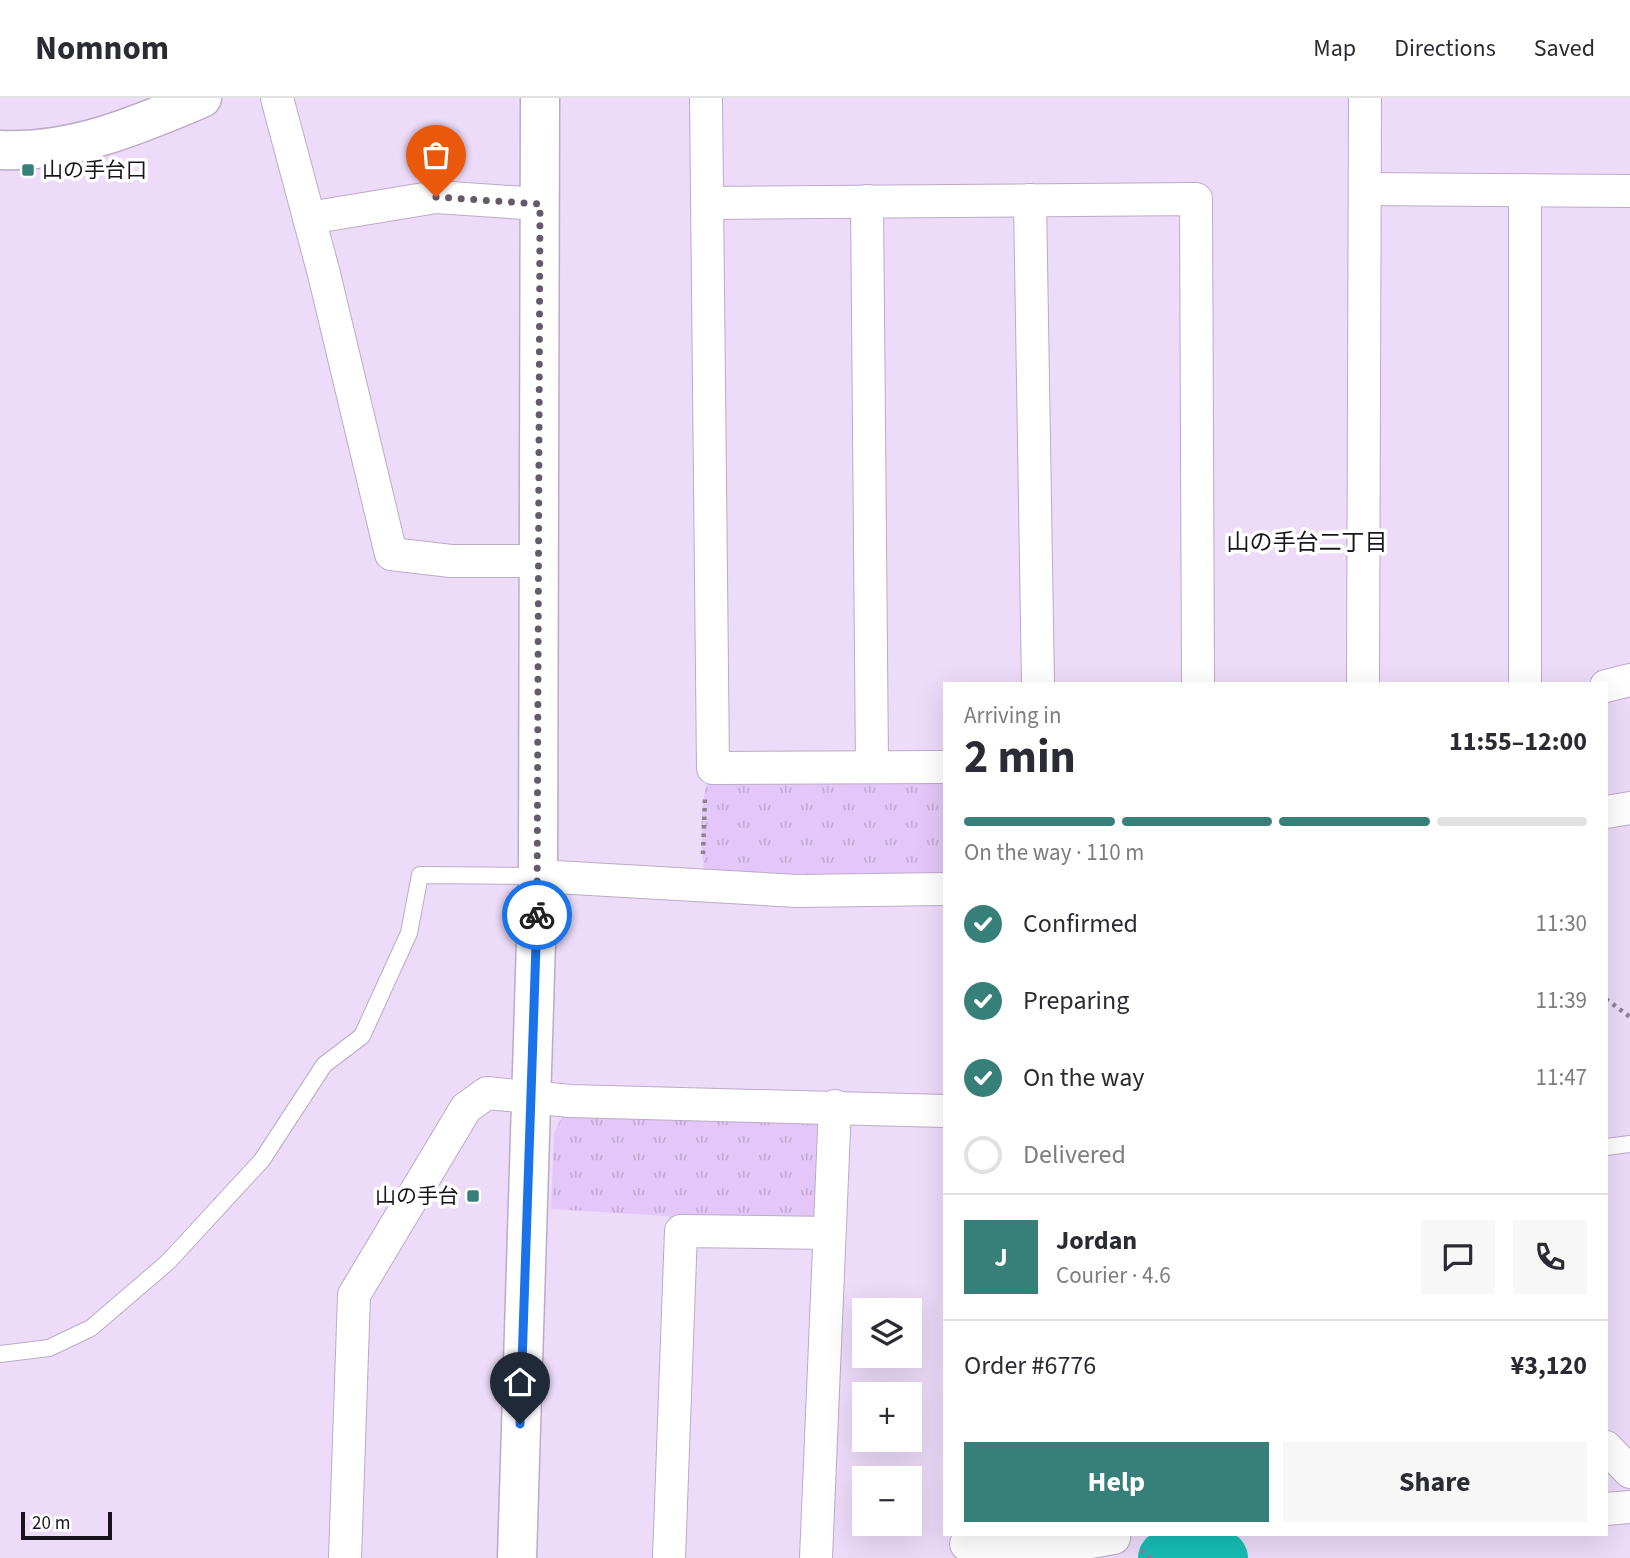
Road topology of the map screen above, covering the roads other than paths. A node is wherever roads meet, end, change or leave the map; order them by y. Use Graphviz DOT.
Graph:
graph roads {
  1 [pos="202,98"];
  2 [pos="277,98"];
  3 [pos="540,98"];
  4 [pos="706,98"];
  5 [pos="1365,98"];
  6 [pos="0,150"];
  7 [pos="1365,190"];
  8 [pos="1525,190"];
  9 [pos="1630,191"];
  10 [pos="1030,200"];
  11 [pos="867,201"];
  12 [pos="707,203"];
  13 [pos="540,204"];
  14 [pos="309,218"];
  15 [pos="539,561"];
  16 [pos="1630,680"];
  17 [pos="1038,682"];
  18 [pos="1198,682"];
  19 [pos="1363,682"];
  20 [pos="1525,682"];
  21 [pos="1608,686"];
  22 [pos="872,766"];
  23 [pos="943,767"];
  24 [pos="1630,808"];
  25 [pos="1608,812"];
  26 [pos="538,876"];
  27 [pos="943,890"];
  28 [pos="532,1098"];
  29 [pos="835,1107"];
  30 [pos="943,1111"];
  31 [pos="1630,1143"];
  32 [pos="1608,1147"];
  33 [pos="829,1233"];
  34 [pos="0,1354"];
  35 [pos="1608,1449"];
  36 [pos="1630,1472"];
  37 [pos="1630,1507"];
  38 [pos="1608,1509"];
  39 [pos="1114,1536"];
  40 [pos="966,1546"];
  41 [pos="345,1558"];
  42 [pos="517,1558"];
  43 [pos="669,1558"];
  44 [pos="816,1558"];
  1 -- 6 [label="street"];
  2 -- 14 [label="street"];
  3 -- 13 [label="street"];
  4 -- 12 [label="street"];
  5 -- 7 [label="street"];
  7 -- 8 [label="street"];
  7 -- 19 [label="street"];
  8 -- 9 [label="street"];
  8 -- 20 [label="street"];
  10 -- 11 [label="street"];
  10 -- 17 [label="street"];
  10 -- 18 [label="street"];
  11 -- 12 [label="street"];
  11 -- 22 [label="street"];
  12 -- 22 [label="street"];
  13 -- 14 [label="street"];
  13 -- 15 [label="street"];
  14 -- 15 [label="street"];
  15 -- 26 [label="street"];
  16 -- 21 [label="street"];
  22 -- 23 [label="street"];
  24 -- 25 [label="street"];
  26 -- 27 [label="street"];
  26 -- 28 [label="street"];
  26 -- 34 [label="lane"];
  28 -- 29 [label="street"];
  28 -- 41 [label="street"];
  28 -- 42 [label="street"];
  29 -- 30 [label="street"];
  29 -- 33 [label="street"];
  31 -- 32 [label="lane"];
  33 -- 43 [label="street"];
  33 -- 44 [label="street"];
  35 -- 36 [label="street"];
  37 -- 38 [label="street"];
  39 -- 40 [label="street"];
}
